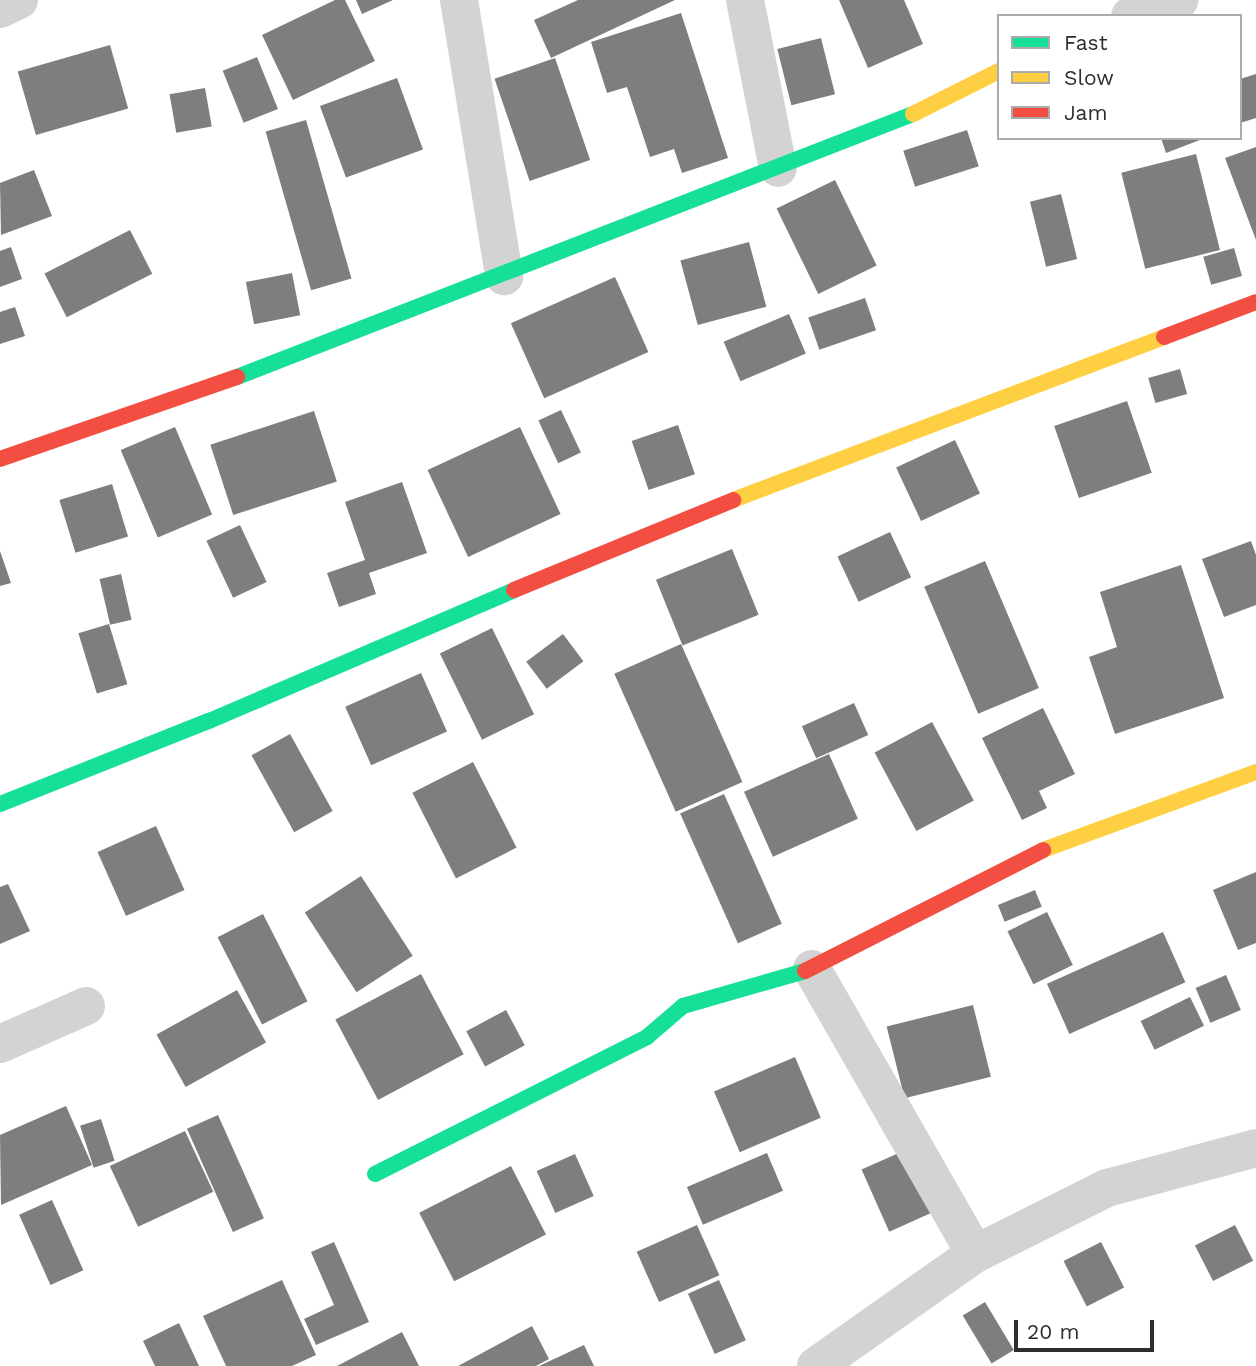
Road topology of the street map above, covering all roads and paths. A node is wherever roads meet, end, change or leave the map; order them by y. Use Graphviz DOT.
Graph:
graph roads {
  1 [pos="19,0"];
  2 [pos="459,0"];
  3 [pos="745,0"];
  4 [pos="1179,0"];
  5 [pos="0,9"];
  6 [pos="1136,14"];
  7 [pos="997,72"];
  8 [pos="778,168"];
  9 [pos="504,276"];
  10 [pos="1256,302"];
  11 [pos="0,459"];
  12 [pos="1256,772"];
  13 [pos="0,804"];
  14 [pos="812,969"];
  15 [pos="86,1006"];
  16 [pos="0,1044"];
  17 [pos="1256,1148"];
  18 [pos="374,1174"];
  19 [pos="975,1254"];
  20 [pos="816,1366"];
  1 -- 5 [label="street"];
  2 -- 9 [label="street"];
  3 -- 8 [label="street"];
  4 -- 6 [label="street"];
  7 -- 8 [label="street"];
  8 -- 9 [label="street"];
  9 -- 11 [label="street"];
  10 -- 13 [label="street"];
  12 -- 14 [label="street"];
  14 -- 18 [label="street"];
  14 -- 19 [label="street"];
  15 -- 16 [label="street"];
  17 -- 19 [label="street"];
  19 -- 20 [label="street"];
}
